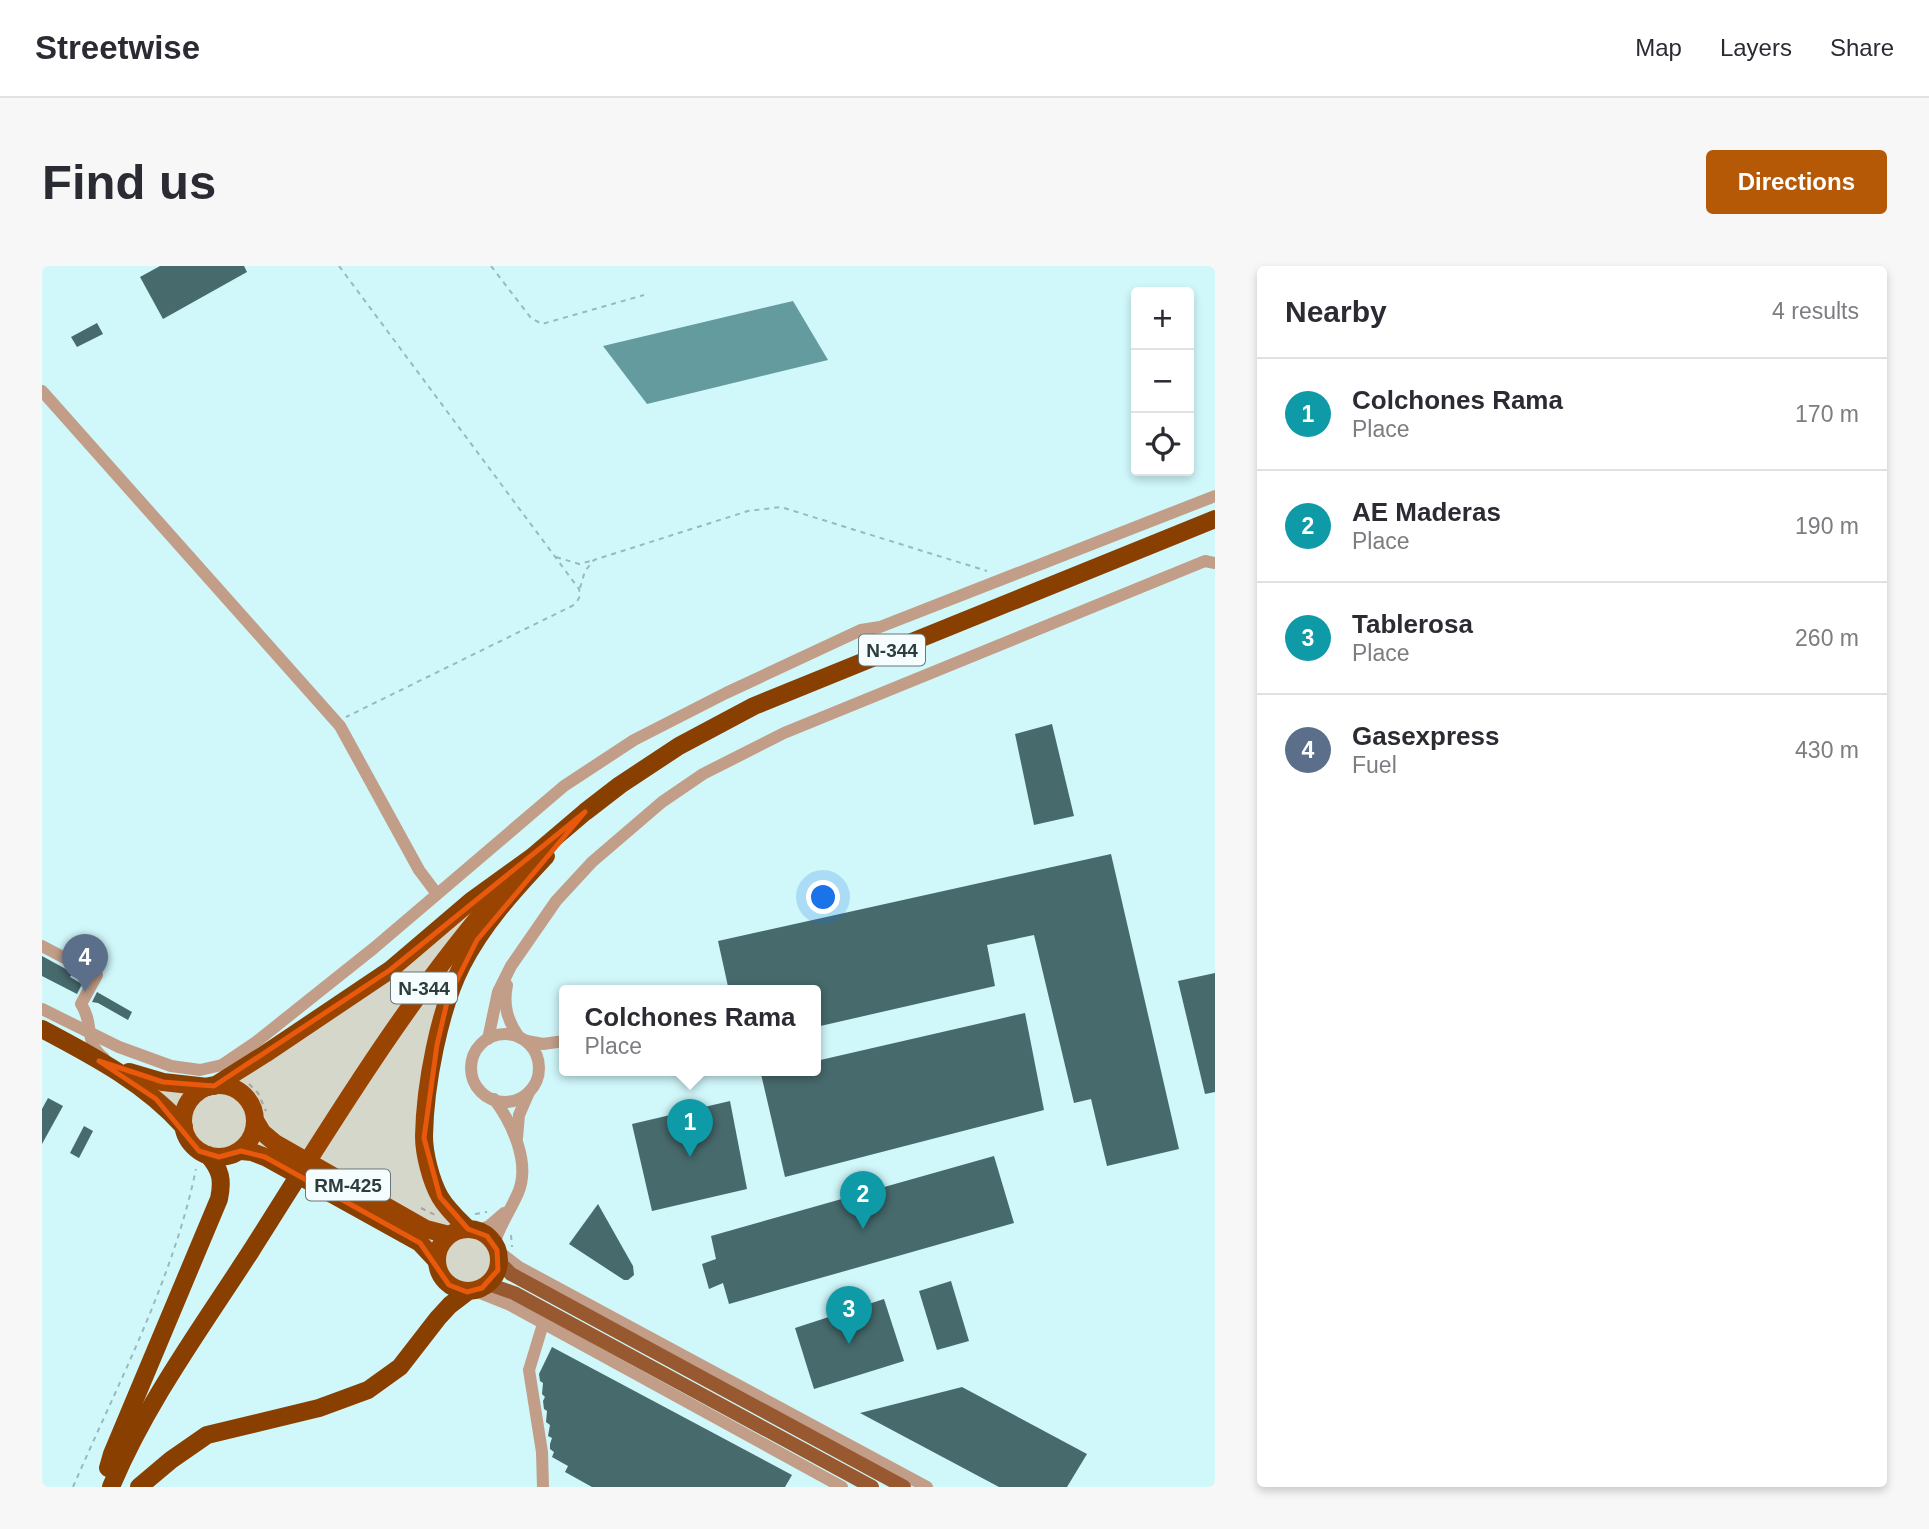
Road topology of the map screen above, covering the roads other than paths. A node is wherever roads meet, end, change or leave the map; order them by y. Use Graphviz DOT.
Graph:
graph roads {
  1 [pos="42,391"];
  2 [pos="1215,496"];
  3 [pos="1215,519"];
  4 [pos="1215,563"];
  5 [pos="585,812"];
  6 [pos="532,857"];
  7 [pos="437,894"];
  8 [pos="42,946"];
  9 [pos="511,966"];
  10 [pos="42,1009"];
  11 [pos="42,1029"];
  12 [pos="89,1033"];
  13 [pos="488,1039"];
  14 [pos="522,1039"];
  15 [pos="559,1042"];
  16 [pos="559,1044"];
  17 [pos="106,1063"];
  18 [pos="539,1068"];
  19 [pos="211,1087"];
  20 [pos="530,1091"];
  21 [pos="494,1099"];
  22 [pos="256,1122"];
  23 [pos="184,1126"];
  24 [pos="516,1142"];
  25 [pos="241,1151"];
  26 [pos="202,1162"];
  27 [pos="509,1208"];
  28 [pos="473,1230"];
  29 [pos="449,1235"];
  30 [pos="501,1251"];
  31 [pos="436,1260"];
  32 [pos="477,1289"];
  33 [pos="543,1324"];
  34 [pos="104,1487"];
  35 [pos="111,1487"];
  36 [pos="139,1487"];
  37 [pos="543,1487"];
  38 [pos="842,1487"];
  39 [pos="872,1487"];
  40 [pos="904,1487"];
  41 [pos="927,1487"];
  1 -- 7 [label="street"];
  2 -- 7 [label="street"];
  3 -- 5 [label="highway, N-344"];
  4 -- 9 [label="street"];
  5 -- 6 [label="highway, N-344"];
  5 -- 28 [label="highway"];
  6 -- 19 [label="highway"];
  6 -- 35 [label="highway, N-344"];
  7 -- 12 [label="street"];
  8 -- 12 [label="street"];
  9 -- 13 [label="street"];
  9 -- 14 [label="street"];
  10 -- 12 [label="street"];
  11 -- 17 [label="highway"];
  12 -- 17 [label="street"];
  13 -- 14 [label="street"];
  13 -- 21 [label="street"];
  14 -- 15 [label="street"];
  14 -- 18 [label="street"];
  16 -- 18 [label="street"];
  17 -- 19 [label="highway"];
  17 -- 23 [label="highway"];
  18 -- 20 [label="street"];
  19 -- 22 [label="highway"];
  19 -- 23 [label="highway"];
  20 -- 21 [label="street"];
  20 -- 24 [label="street"];
  21 -- 24 [label="street"];
  22 -- 25 [label="highway"];
  22 -- 29 [label="highway, RM-425"];
  23 -- 26 [label="highway"];
  24 -- 27 [label="street"];
  25 -- 26 [label="highway"];
  25 -- 31 [label="highway, RM-425"];
  26 -- 34 [label="highway"];
  27 -- 28 [label="street"];
  27 -- 30 [label="street"];
  28 -- 29 [label="highway"];
  28 -- 30 [label="highway"];
  29 -- 31 [label="highway"];
  30 -- 32 [label="highway"];
  30 -- 40 [label="main road"];
  30 -- 41 [label="street"];
  31 -- 32 [label="highway"];
  32 -- 33 [label="street"];
  32 -- 36 [label="highway"];
  32 -- 39 [label="main road"];
  33 -- 37 [label="street"];
  33 -- 38 [label="street"];
}
